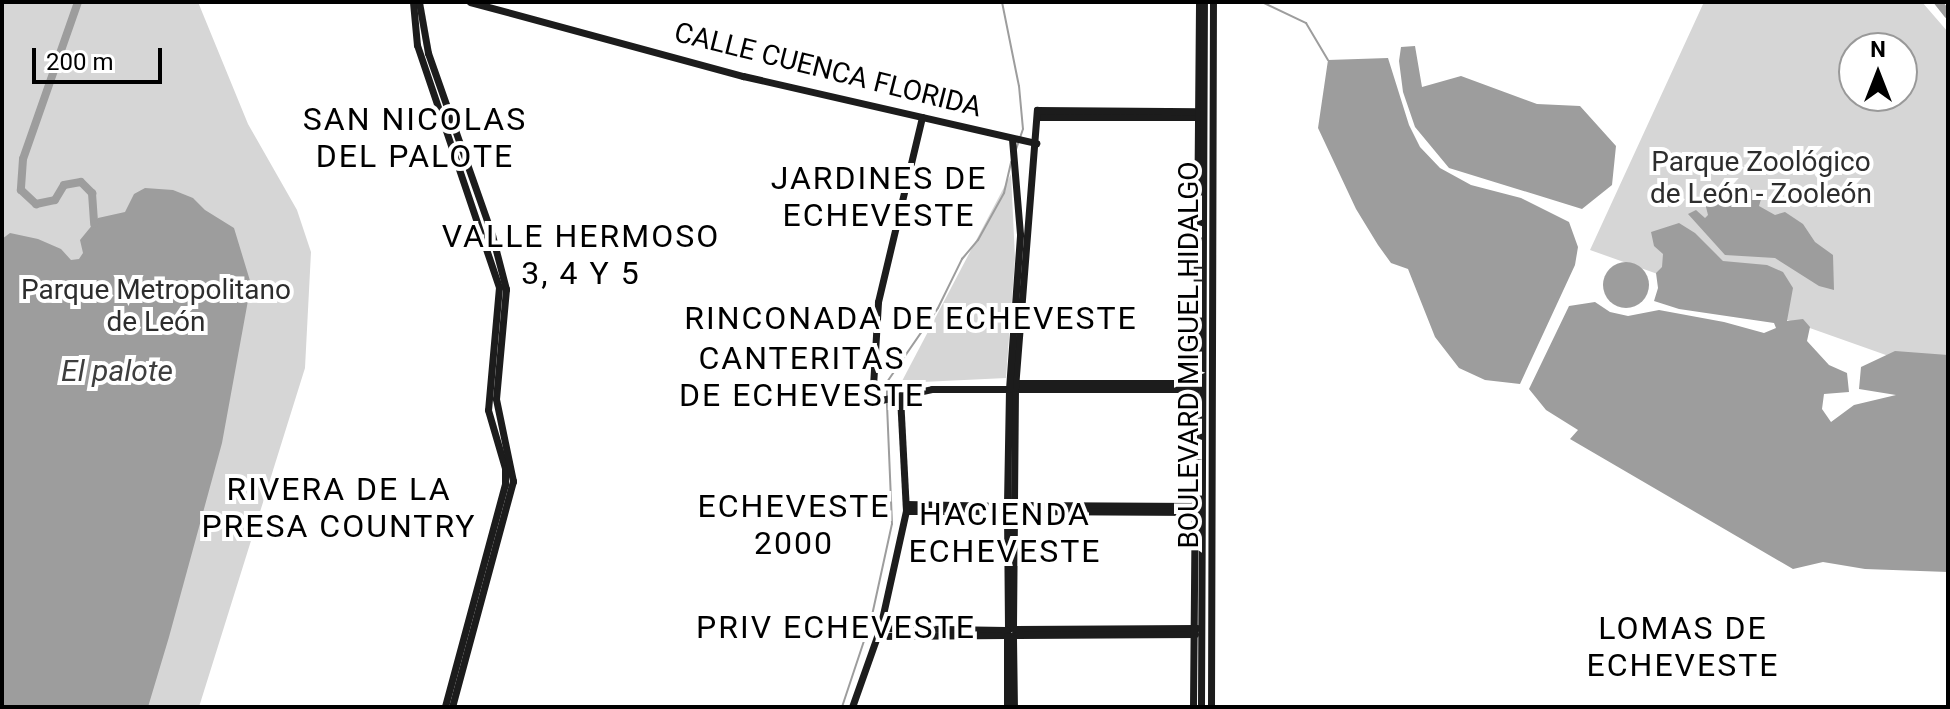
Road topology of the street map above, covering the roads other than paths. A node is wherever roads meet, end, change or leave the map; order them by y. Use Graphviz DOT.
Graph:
graph roads {
  1 [pos="413,2"];
  2 [pos="419,2"];
  3 [pos="470,2"];
  4 [pos="1201,2"];
  5 [pos="1213,2"];
  6 [pos="1203,114"];
  7 [pos="922,117"];
  8 [pos="1000,135"];
  9 [pos="1018,140"];
  10 [pos="1036,143"];
  11 [pos="1013,150"];
  12 [pos="460,165"];
  13 [pos="474,183"];
  14 [pos="469,193"];
  15 [pos="484,215"];
  16 [pos="1203,234"];
  17 [pos="1195,274"];
  18 [pos="1010,386"];
  19 [pos="1202,386"];
  20 [pos="900,395"];
  21 [pos="906,508"];
  22 [pos="1011,508"];
  23 [pos="1199,509"];
  24 [pos="1202,631"];
  25 [pos="879,632"];
  26 [pos="1011,632"];
  27 [pos="445,707"];
  28 [pos="452,707"];
  29 [pos="852,707"];
  30 [pos="1007,707"];
  31 [pos="1014,707"];
  32 [pos="1193,707"];
  33 [pos="1201,707"];
  34 [pos="1211,707"];
  1 -- 12 [label="street"];
  2 -- 13 [label="street"];
  3 -- 7 [label="street, CALLE CUENCA FLORIDA"];
  4 -- 6 [label="street, BOULEVARD MIGUEL HIDALGO"];
  5 -- 6 [label="street, BOULEVARD MIGUEL HIDALGO"];
  6 -- 10 [label="street"];
  6 -- 16 [label="street, BOULEVARD MIGUEL HIDALGO"];
  6 -- 17 [label="street, BOULEVARD MIGUEL HIDALGO"];
  6 -- 19 [label="street, BOULEVARD MIGUEL HIDALGO"];
  7 -- 8 [label="street, CALLE CUENCA FLORIDA"];
  7 -- 20 [label="street"];
  8 -- 9 [label="street, CALLE CUENCA FLORIDA"];
  8 -- 11 [label="street"];
  9 -- 10 [label="street, CALLE CUENCA FLORIDA"];
  9 -- 11 [label="street"];
  10 -- 18 [label="street"];
  11 -- 18 [label="street"];
  12 -- 13 [label="street"];
  12 -- 14 [label="street"];
  13 -- 15 [label="street"];
  14 -- 15 [label="street"];
  14 -- 27 [label="street"];
  15 -- 28 [label="street"];
  16 -- 17 [label="street"];
  16 -- 19 [label="street, BOULEVARD MIGUEL HIDALGO"];
  17 -- 19 [label="street, BOULEVARD MIGUEL HIDALGO"];
  18 -- 19 [label="street"];
  18 -- 20 [label="street"];
  18 -- 22 [label="street"];
  19 -- 23 [label="street, BOULEVARD MIGUEL HIDALGO"];
  19 -- 24 [label="street, BOULEVARD MIGUEL HIDALGO"];
  20 -- 21 [label="street"];
  21 -- 22 [label="street"];
  21 -- 25 [label="street"];
  22 -- 23 [label="street"];
  22 -- 26 [label="street"];
  23 -- 24 [label="street, BOULEVARD MIGUEL HIDALGO"];
  24 -- 26 [label="street"];
  24 -- 32 [label="street"];
  24 -- 33 [label="street, BOULEVARD MIGUEL HIDALGO"];
  24 -- 34 [label="street, BOULEVARD MIGUEL HIDALGO"];
  25 -- 26 [label="street"];
  25 -- 29 [label="street"];
  26 -- 30 [label="street"];
  26 -- 31 [label="street"];
}
